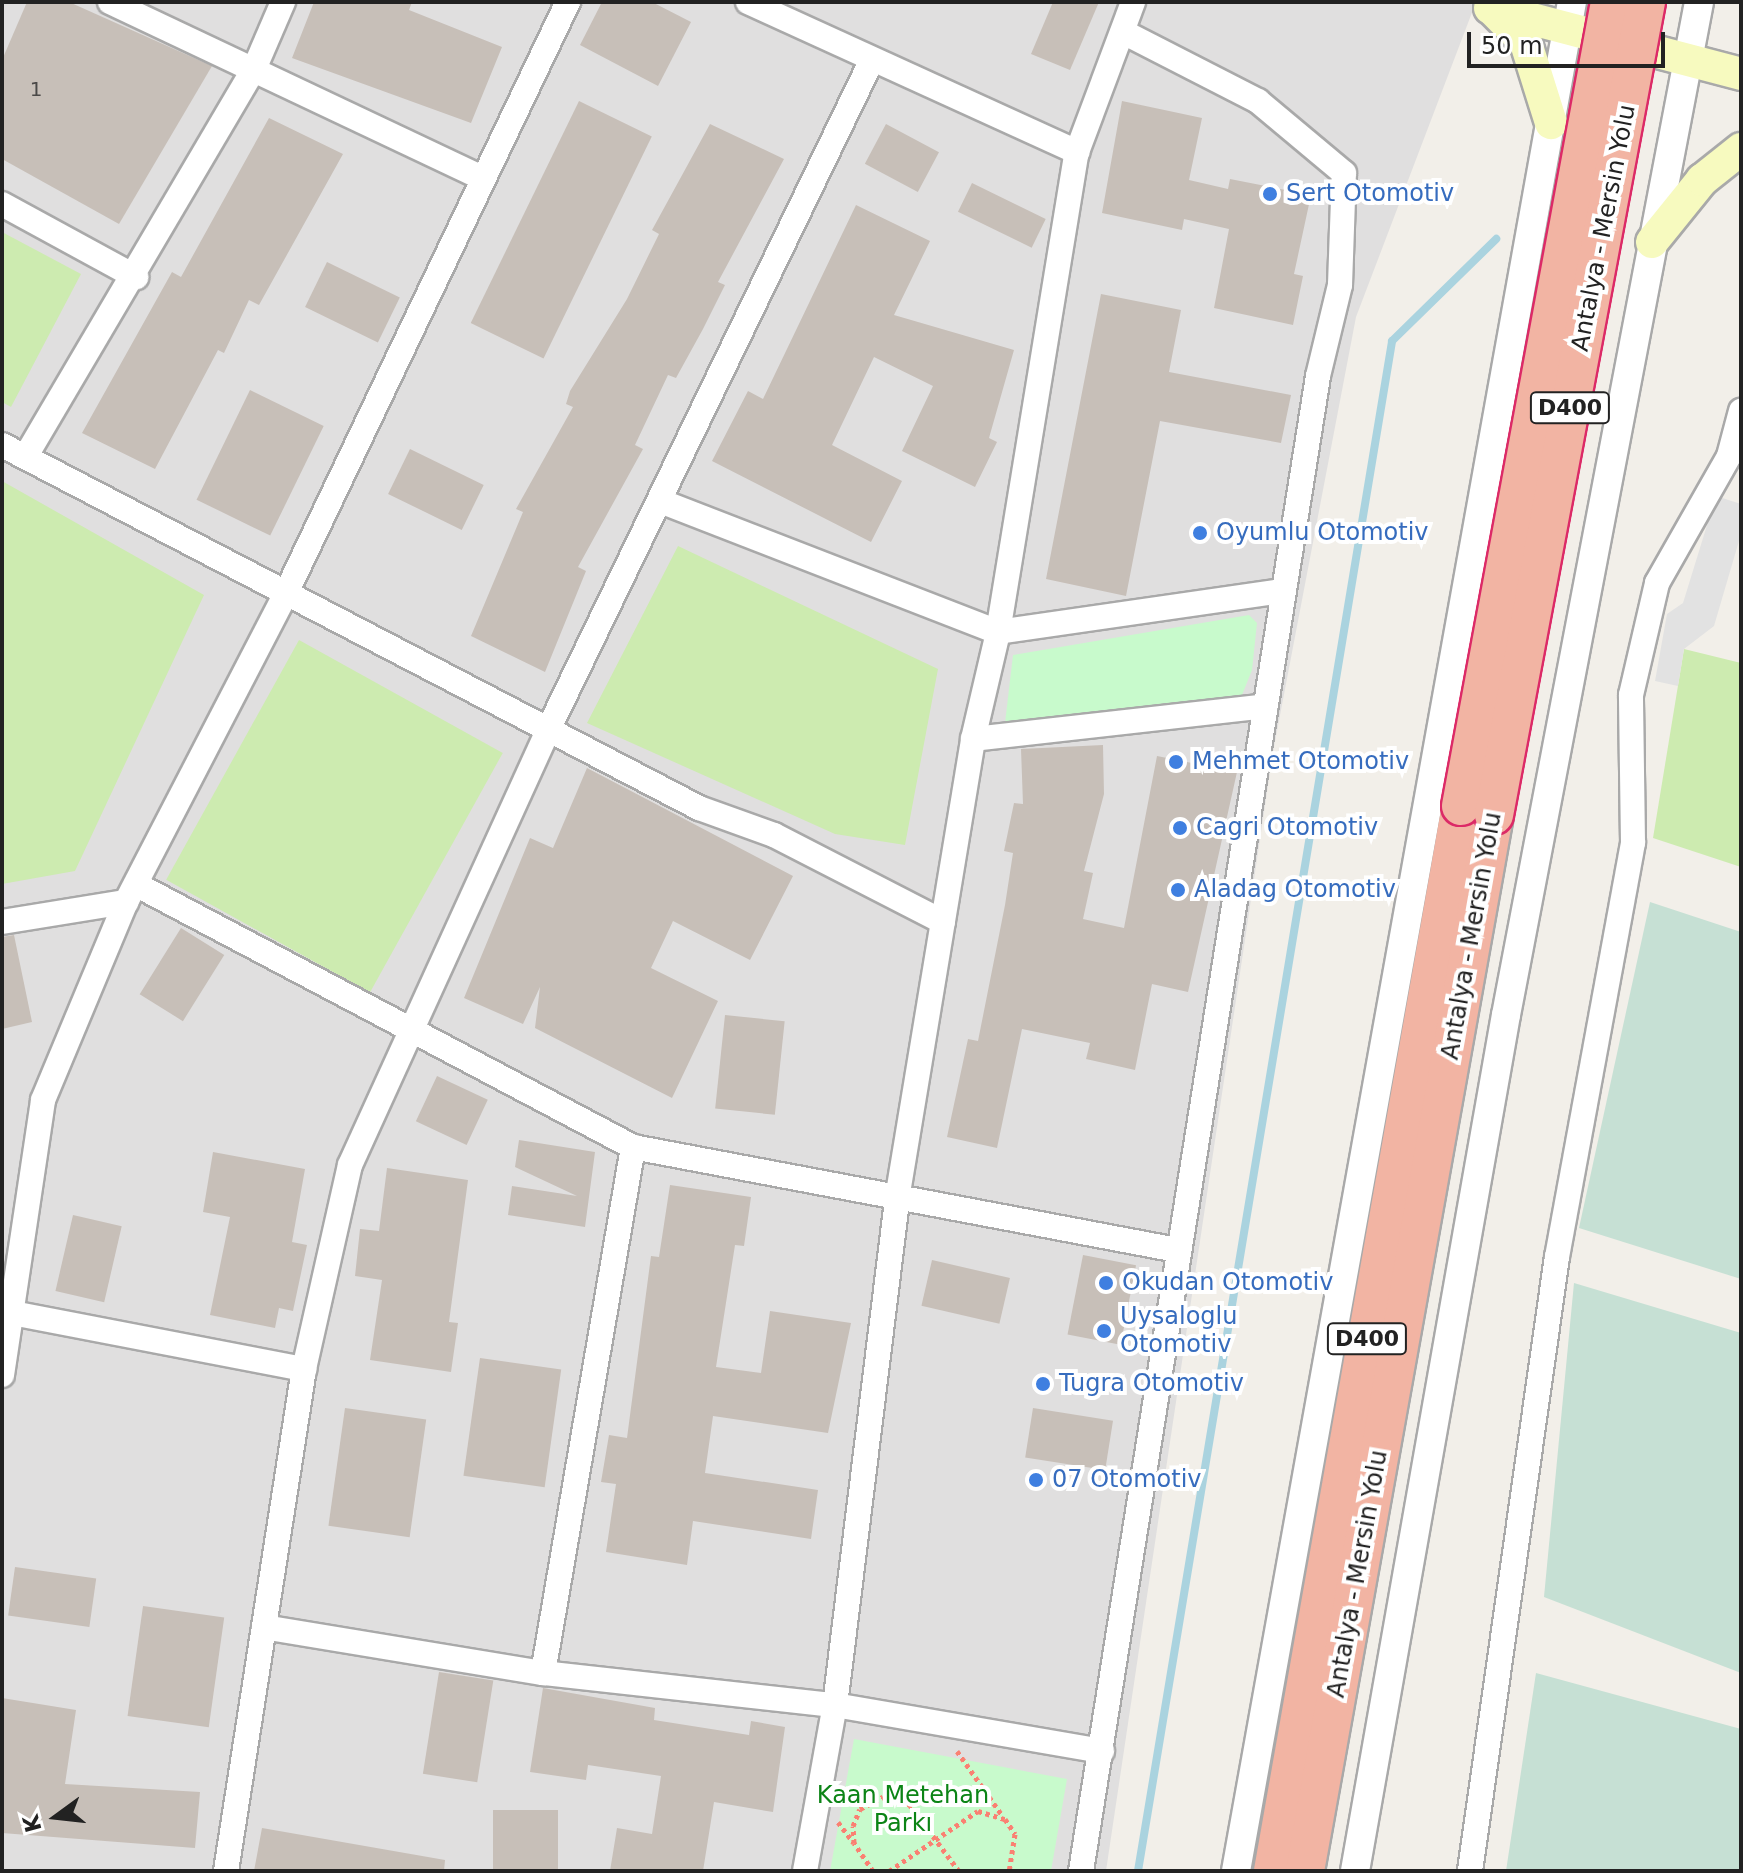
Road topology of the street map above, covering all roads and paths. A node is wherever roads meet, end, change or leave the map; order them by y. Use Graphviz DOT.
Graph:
graph roads {
  1 [pos="110,2"];
  2 [pos="283,2"];
  3 [pos="568,2"];
  4 [pos="748,2"];
  5 [pos="1133,2"];
  6 [pos="1610,2"];
  7 [pos="1646,2"];
  8 [pos="1699,2"];
  9 [pos="1486,5"];
  10 [pos="1569,17"];
  11 [pos="1123,32"];
  12 [pos="1686,63"];
  13 [pos="870,64"];
  14 [pos="255,67"];
  15 [pos="1741,74"];
  16 [pos="1551,123"];
  17 [pos="1741,149"];
  18 [pos="1077,152"];
  19 [pos="481,177"];
  20 [pos="2,204"];
  21 [pos="1652,242"];
  22 [pos="136,277"];
  23 [pos="1741,411"];
  24 [pos="2,445"];
  25 [pos="27,454"];
  26 [pos="1735,458"];
  27 [pos="660,501"];
  28 [pos="287,591"];
  29 [pos="1283,591"];
  30 [pos="998,632"];
  31 [pos="1265,706"];
  32 [pos="548,730"];
  33 [pos="973,739"];
  34 [pos="1477,811"];
  35 [pos="132,894"];
  36 [pos="2,922"];
  37 [pos="943,922"];
  38 [pos="409,1029"];
  39 [pos="633,1147"];
  40 [pos="898,1193"];
  41 [pos="1177,1250"];
  42 [pos="7,1312"];
  43 [pos="304,1369"];
  44 [pos="2,1375"];
  45 [pos="264,1627"];
  46 [pos="543,1673"];
  47 [pos="835,1705"];
  48 [pos="940,1727"];
  49 [pos="1102,1751"];
  50 [pos="1005,1819"];
  51 [pos="935,1837"];
  52 [pos="226,1871"];
  53 [pos="805,1871"];
  54 [pos="873,1871"];
  55 [pos="889,1871"];
  56 [pos="959,1871"];
  57 [pos="1009,1871"];
  58 [pos="1081,1871"];
  59 [pos="1236,1871"];
  60 [pos="1273,1871"];
  61 [pos="1305,1871"];
  62 [pos="1355,1871"];
  63 [pos="1470,1871"];
  1 -- 14 [label="street"];
  2 -- 14 [label="street"];
  3 -- 19 [label="street"];
  4 -- 13 [label="street"];
  5 -- 11 [label="street"];
  6 -- 34 [label="highway, Antalya - Mersin Yolu / D400, bridge"];
  7 -- 34 [label="highway, Antalya - Mersin Yolu / D400, bridge"];
  8 -- 12 [label="street"];
  9 -- 10 [label="main road"];
  9 -- 16 [label="main road"];
  10 -- 12 [label="main road"];
  10 -- 16 [label="street"];
  11 -- 18 [label="street"];
  11 -- 29 [label="street"];
  12 -- 15 [label="main road"];
  12 -- 21 [label="street"];
  13 -- 18 [label="street"];
  13 -- 27 [label="street"];
  14 -- 19 [label="street"];
  14 -- 22 [label="street"];
  16 -- 59 [label="street"];
  17 -- 21 [label="main road"];
  18 -- 30 [label="street"];
  19 -- 28 [label="street"];
  20 -- 22 [label="street"];
  21 -- 62 [label="street"];
  22 -- 25 [label="street"];
  23 -- 26 [label="street"];
  24 -- 25 [label="street"];
  25 -- 28 [label="street"];
  26 -- 63 [label="street"];
  27 -- 30 [label="street"];
  27 -- 32 [label="street"];
  28 -- 32 [label="street"];
  28 -- 35 [label="street"];
  29 -- 30 [label="street"];
  29 -- 31 [label="street"];
  30 -- 33 [label="street"];
  31 -- 33 [label="street"];
  31 -- 41 [label="street"];
  32 -- 37 [label="street"];
  32 -- 38 [label="street"];
  33 -- 37 [label="street"];
  34 -- 60 [label="highway, Antalya - Mersin Yolu / D400"];
  34 -- 61 [label="highway, Antalya - Mersin Yolu / D400"];
  35 -- 36 [label="street"];
  35 -- 38 [label="street"];
  35 -- 42 [label="street"];
  37 -- 40 [label="street"];
  38 -- 39 [label="street"];
  38 -- 43 [label="street"];
  39 -- 40 [label="street"];
  39 -- 46 [label="street"];
  40 -- 41 [label="street"];
  40 -- 47 [label="street"];
  41 -- 49 [label="street"];
  42 -- 43 [label="street"];
  42 -- 44 [label="street"];
  43 -- 45 [label="street"];
  45 -- 46 [label="street"];
  45 -- 52 [label="street"];
  46 -- 47 [label="street"];
  47 -- 48 [label="street"];
  47 -- 53 [label="street"];
  48 -- 49 [label="street"];
  48 -- 50 [label="path"];
  49 -- 58 [label="street"];
  50 -- 51 [label="path"];
  50 -- 57 [label="path"];
  51 -- 54 [label="path"];
  51 -- 55 [label="path"];
  51 -- 56 [label="path"];
}
